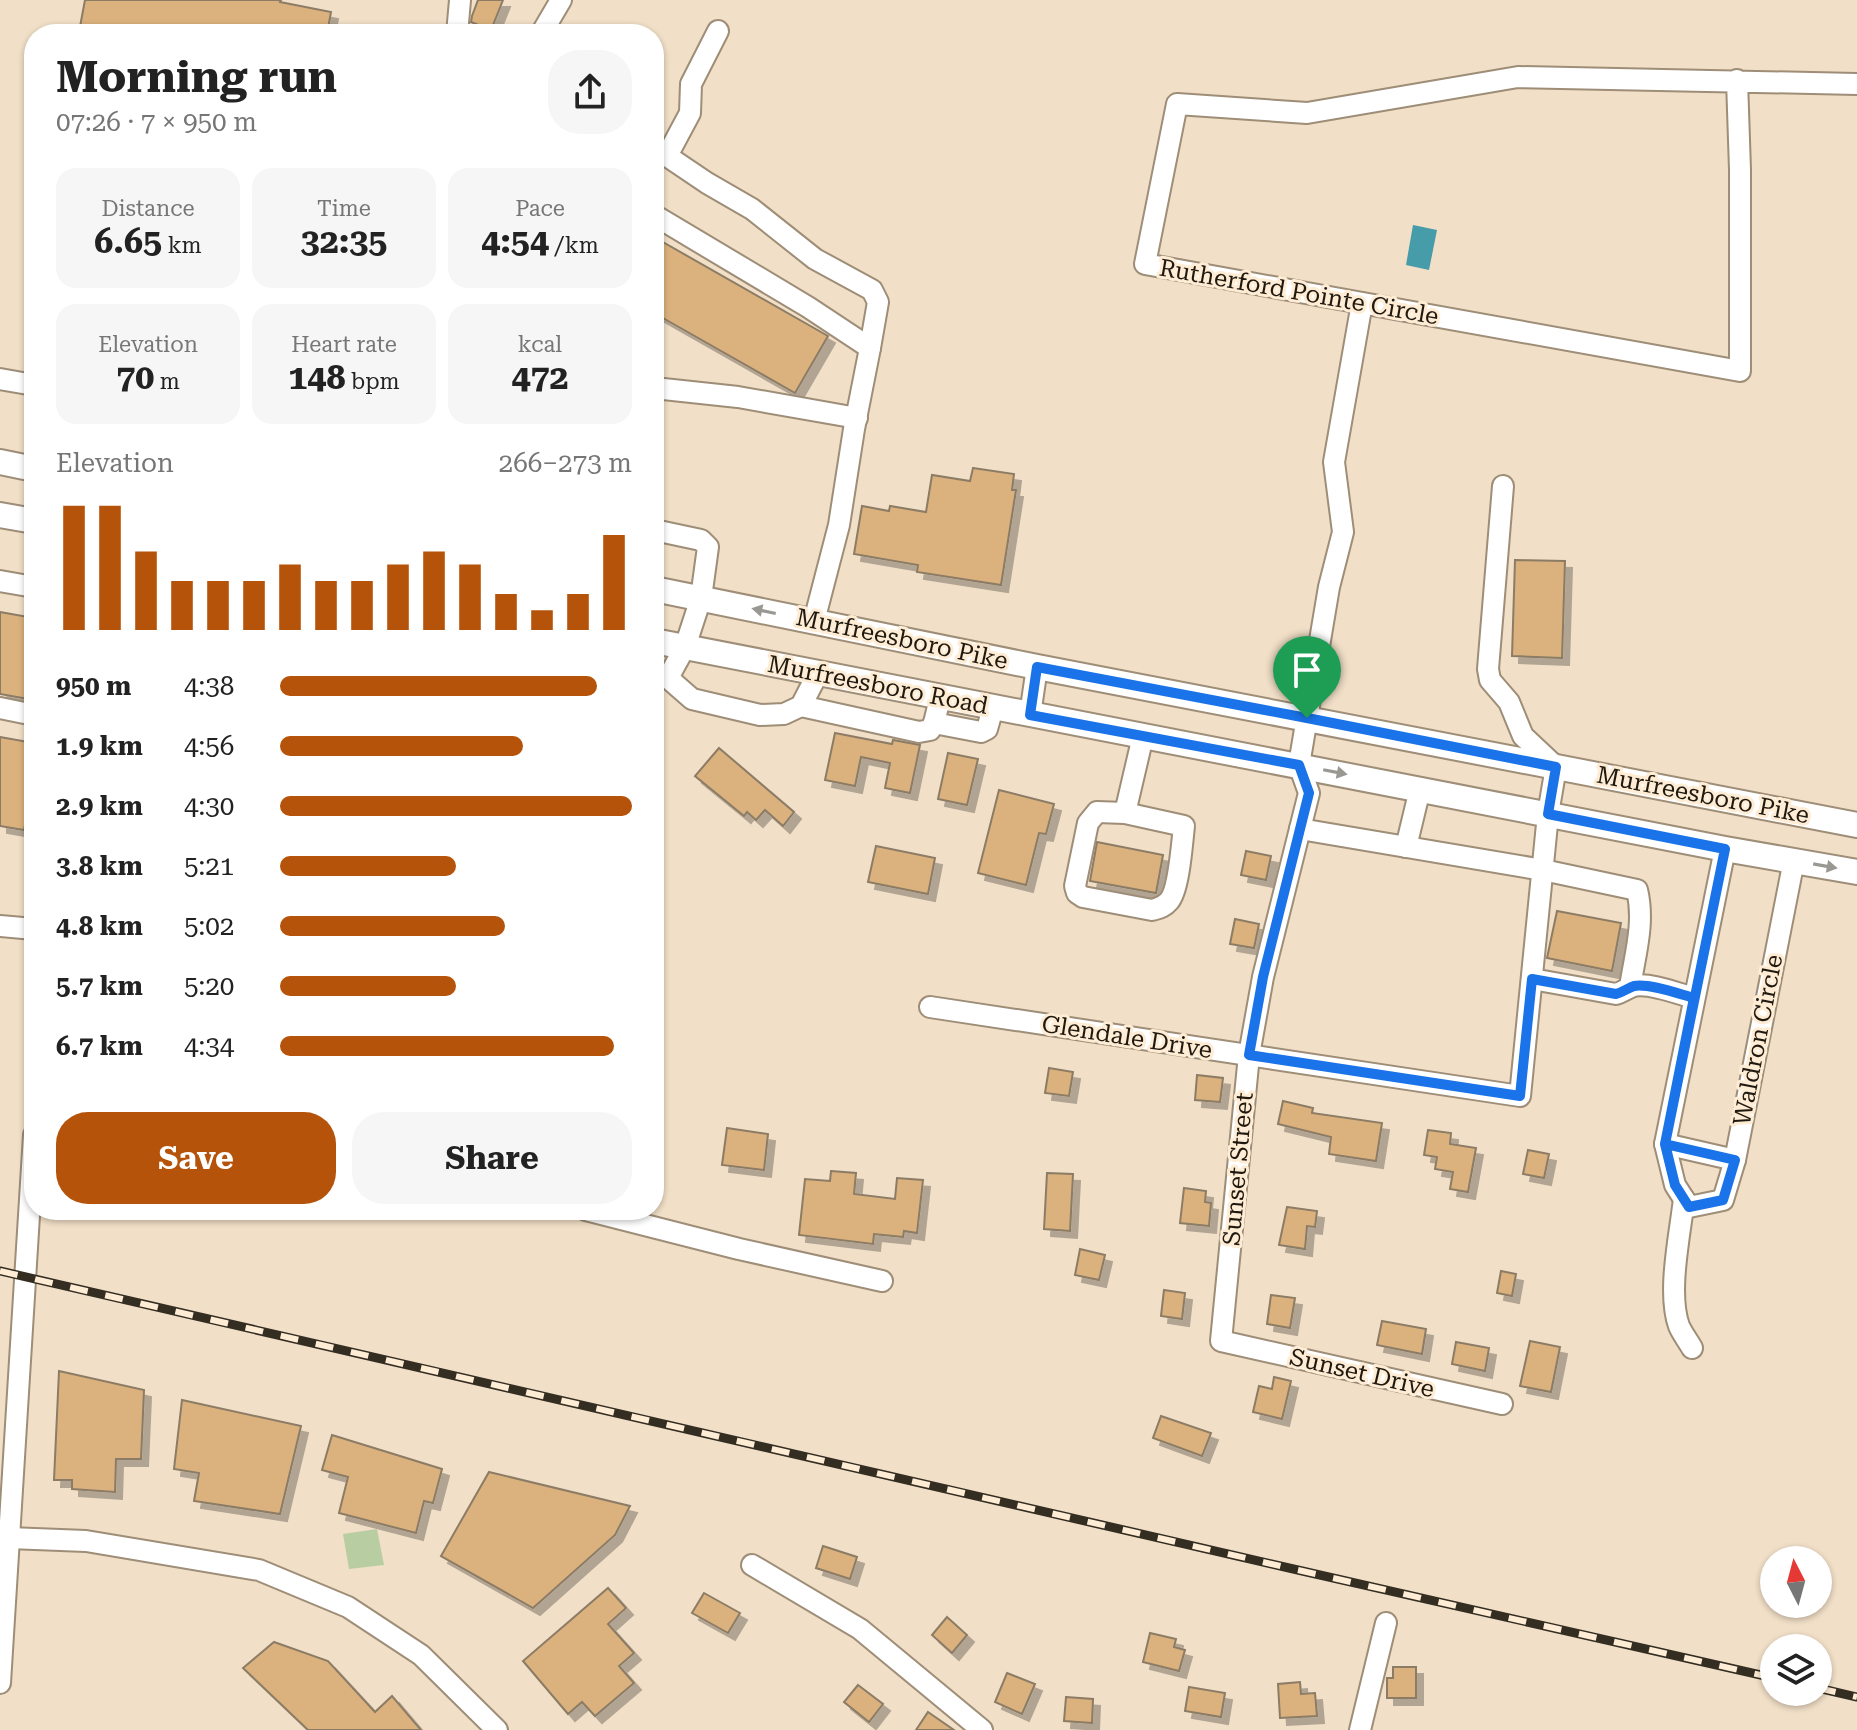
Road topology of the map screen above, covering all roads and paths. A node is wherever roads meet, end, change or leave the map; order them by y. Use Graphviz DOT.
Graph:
graph roads {
  1 [pos="460,0"];
  2 [pos="561,0"];
  3 [pos="458,24"];
  4 [pos="547,24"];
  5 [pos="718,31"];
  6 [pos="1737,80"];
  7 [pos="1857,84"];
  8 [pos="664,149"];
  9 [pos="664,157"];
  10 [pos="664,221"];
  11 [pos="1362,303"];
  12 [pos="870,348"];
  13 [pos="0,379"];
  14 [pos="24,383"];
  15 [pos="664,389"];
  16 [pos="857,418"];
  17 [pos="0,462"];
  18 [pos="24,467"];
  19 [pos="1503,486"];
  20 [pos="0,515"];
  21 [pos="24,519"];
  22 [pos="664,532"];
  23 [pos="0,581"];
  24 [pos="24,585"];
  25 [pos="664,591"];
  26 [pos="701,598"];
  27 [pos="814,621"];
  28 [pos="664,643"];
  29 [pos="685,647"];
  30 [pos="1037,667"];
  31 [pos="818,673"];
  32 [pos="664,674"];
  33 [pos="664,680"];
  34 [pos="940,698"];
  35 [pos="801,706"];
  36 [pos="0,708"];
  37 [pos="993,708"];
  38 [pos="24,713"];
  39 [pos="1030,715"];
  40 [pos="1307,718"];
  41 [pos="934,723"];
  42 [pos="1143,736"];
  43 [pos="1299,765"];
  44 [pos="1556,767"];
  45 [pos="1420,789"];
  46 [pos="1125,813"];
  47 [pos="1548,814"];
  48 [pos="1857,825"];
  49 [pos="1300,829"];
  50 [pos="1406,847"];
  51 [pos="1725,849"];
  52 [pos="1794,860"];
  53 [pos="1543,870"];
  54 [pos="1857,872"];
  55 [pos="0,926"];
  56 [pos="24,928"];
  57 [pos="1532,979"];
  58 [pos="1630,987"];
  59 [pos="1694,998"];
  60 [pos="930,1007"];
  61 [pos="1249,1055"];
  62 [pos="1665,1144"];
  63 [pos="1735,1160"];
  64 [pos="1684,1199"];
  65 [pos="28,1220"];
  66 [pos="625,1220"];
  67 [pos="882,1281"];
  68 [pos="1221,1341"];
  69 [pos="1692,1348"];
  70 [pos="1502,1404"];
  71 [pos="5,1542"];
  72 [pos="752,1565"];
  73 [pos="1386,1623"];
  74 [pos="0,1683"];
  75 [pos="497,1730"];
  76 [pos="982,1730"];
  77 [pos="1360,1730"];
  1 -- 3 [label="street"];
  2 -- 4 [label="street"];
  5 -- 8 [label="street"];
  6 -- 7 [label="street, Rutherford Pointe Circle"];
  6 -- 11 [label="street, Rutherford Pointe Circle"];
  6 -- 11 [label="street, Rutherford Pointe Circle"];
  9 -- 12 [label="street"];
  10 -- 12 [label="street"];
  11 -- 40 [label="street"];
  12 -- 16 [label="street"];
  13 -- 14 [label="street"];
  15 -- 16 [label="street"];
  16 -- 27 [label="street"];
  17 -- 18 [label="main road"];
  19 -- 44 [label="street"];
  20 -- 21 [label="main road"];
  22 -- 26 [label="street"];
  23 -- 24 [label="street"];
  25 -- 26 [label="main road, Murfreesboro Pike"];
  27 -- 26 [label="main road, Murfreesboro Pike, one-way"];
  26 -- 29 [label="street"];
  27 -- 30 [label="main road, Murfreesboro Pike"];
  28 -- 29 [label="main road, Murfreesboro Road"];
  29 -- 31 [label="main road, Murfreesboro Road"];
  29 -- 32 [label="street"];
  30 -- 39 [label="street"];
  30 -- 40 [label="main road, Murfreesboro Pike"];
  31 -- 34 [label="main road, Murfreesboro Road"];
  31 -- 35 [label="street"];
  33 -- 35 [label="street"];
  34 -- 37 [label="main road, Murfreesboro Road"];
  34 -- 41 [label="street"];
  35 -- 41 [label="street"];
  36 -- 38 [label="street"];
  37 -- 39 [label="main road, Murfreesboro Road"];
  37 -- 41 [label="street"];
  39 -- 42 [label="main road, Murfreesboro Road"];
  40 -- 43 [label="street"];
  40 -- 44 [label="main road, Murfreesboro Pike"];
  42 -- 43 [label="main road, Murfreesboro Road"];
  42 -- 46 [label="street"];
  43 -- 45 [label="main road, Murfreesboro Road, one-way"];
  43 -- 49 [label="street, Sunset Street"];
  44 -- 47 [label="street, Glendale Drive"];
  44 -- 48 [label="main road, Murfreesboro Pike"];
  45 -- 47 [label="main road, Murfreesboro Road"];
  45 -- 50 [label="street"];
  46 -- 46 [label="street"];
  47 -- 51 [label="main road, Murfreesboro Road"];
  47 -- 53 [label="street, Glendale Drive"];
  49 -- 50 [label="street"];
  49 -- 61 [label="street, Sunset Street"];
  50 -- 53 [label="street"];
  51 -- 52 [label="main road, Murfreesboro Road"];
  51 -- 59 [label="street"];
  52 -- 54 [label="main road, Murfreesboro Road, one-way"];
  52 -- 63 [label="street, Waldron Circle"];
  53 -- 57 [label="street, Glendale Drive"];
  53 -- 58 [label="street"];
  55 -- 56 [label="street"];
  57 -- 58 [label="street"];
  57 -- 61 [label="street, Glendale Drive"];
  58 -- 59 [label="street"];
  59 -- 62 [label="street"];
  60 -- 61 [label="street, Glendale Drive"];
  61 -- 68 [label="street, Sunset Street"];
  62 -- 63 [label="street"];
  62 -- 64 [label="street"];
  63 -- 64 [label="street, Waldron Circle"];
  64 -- 69 [label="street"];
  65 -- 71 [label="street"];
  66 -- 67 [label="street"];
  68 -- 70 [label="street, Sunset Drive"];
  71 -- 74 [label="street"];
  71 -- 75 [label="street"];
  72 -- 76 [label="street"];
  73 -- 77 [label="street"];
}
